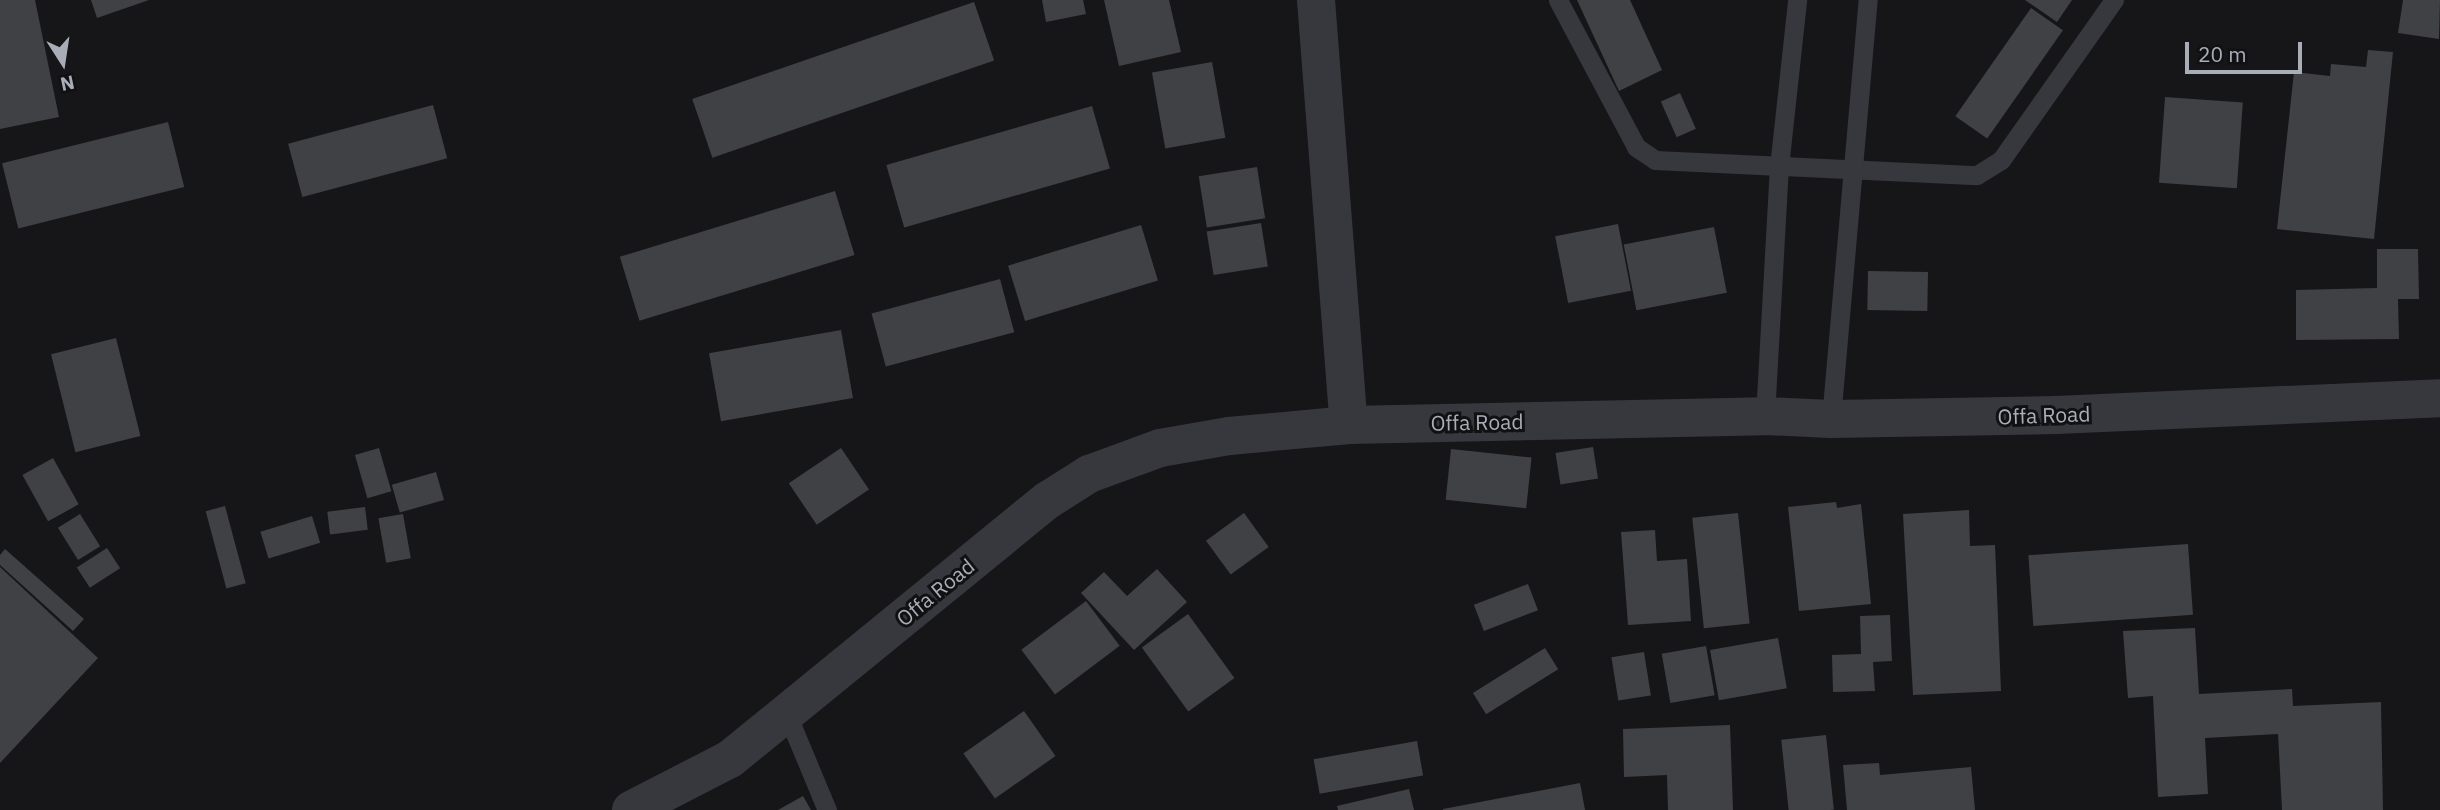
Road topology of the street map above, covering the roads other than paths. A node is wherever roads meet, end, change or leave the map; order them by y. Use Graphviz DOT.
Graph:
graph roads {
  1 [pos="1316,0"];
  2 [pos="1558,0"];
  3 [pos="1797,0"];
  4 [pos="1868,0"];
  5 [pos="2114,0"];
  6 [pos="1779,167"];
  7 [pos="1852,168"];
  8 [pos="2440,398"];
  9 [pos="1765,416"];
  10 [pos="1831,418"];
  11 [pos="1349,425"];
  12 [pos="786,714"];
  13 [pos="631,810"];
  14 [pos="827,810"];
  1 -- 11 [label="street"];
  2 -- 6 [label="lane"];
  3 -- 6 [label="lane"];
  4 -- 7 [label="lane"];
  5 -- 7 [label="lane"];
  6 -- 7 [label="lane"];
  6 -- 9 [label="lane"];
  7 -- 10 [label="lane"];
  8 -- 10 [label="street, Offa Road"];
  9 -- 10 [label="street, Offa Road"];
  9 -- 11 [label="street, Offa Road"];
  11 -- 12 [label="street, Offa Road"];
  12 -- 13 [label="street, Offa Road"];
  12 -- 14 [label="lane"];
}
